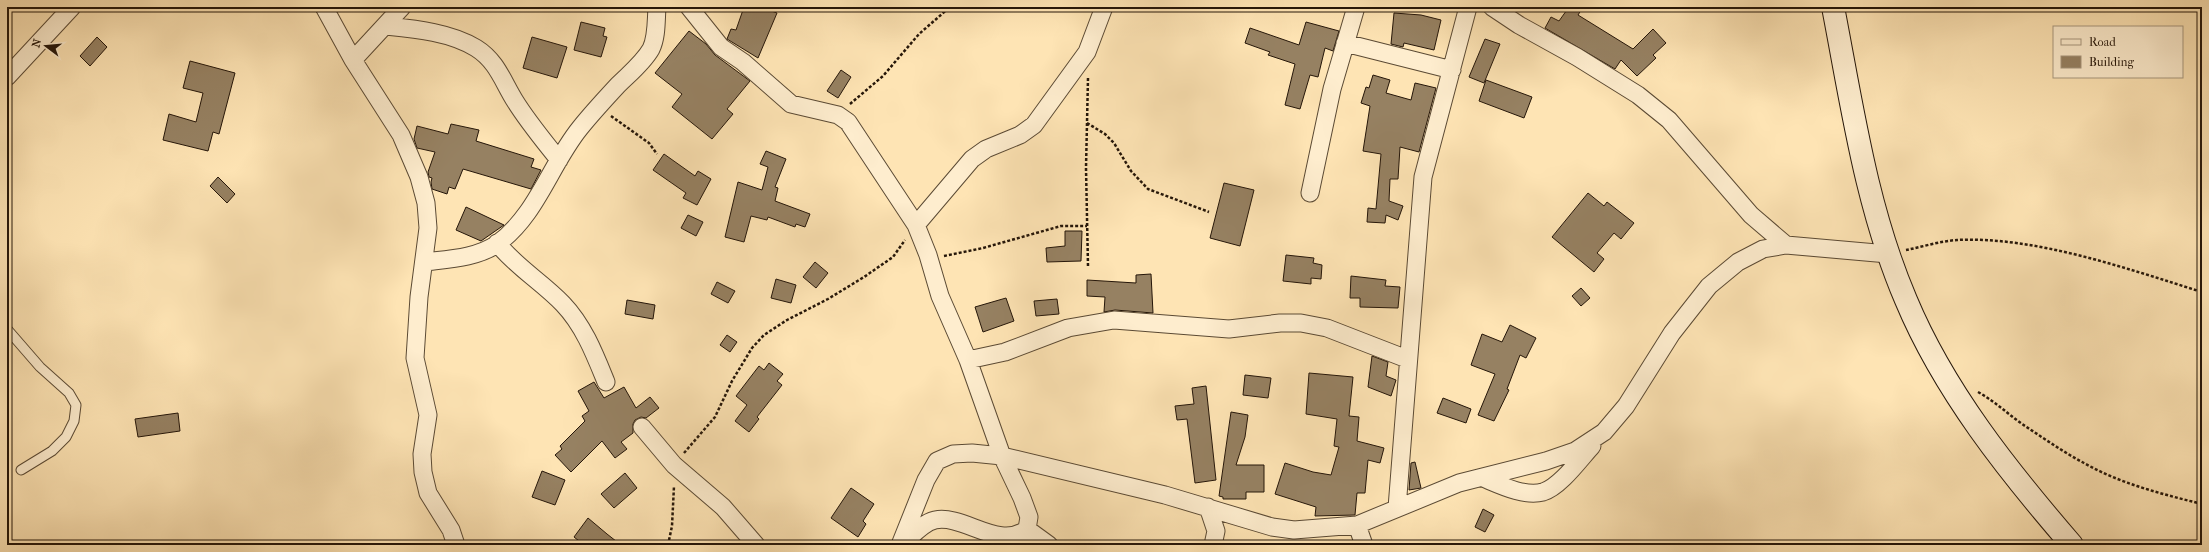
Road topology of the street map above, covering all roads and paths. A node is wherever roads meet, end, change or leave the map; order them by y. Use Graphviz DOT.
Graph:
graph roads {
  1 [pos="72,7"];
  2 [pos="324,7"];
  3 [pos="402,7"];
  4 [pos="657,7"];
  5 [pos="689,7"];
  6 [pos="950,7"];
  7 [pos="1104,7"];
  8 [pos="1356,7"];
  9 [pos="1468,7"];
  10 [pos="1492,7"];
  11 [pos="1833,7"];
  12 [pos="385,26"];
  13 [pos="1345,43"];
  14 [pos="1087,52"];
  15 [pos="353,60"];
  16 [pos="1452,70"];
  17 [pos="7,77"];
  18 [pos="603,102"];
  19 [pos="838,115"];
  20 [pos="1087,123"];
  21 [pos="657,154"];
  22 [pos="559,160"];
  23 [pos="1310,193"];
  24 [pos="1209,212"];
  25 [pos="916,225"];
  26 [pos="1087,226"];
  27 [pos="497,244"];
  28 [pos="1786,245"];
  29 [pos="1888,254"];
  30 [pos="928,255"];
  31 [pos="424,262"];
  32 [pos="1088,266"];
  33 [pos="2202,292"];
  34 [pos="7,329"];
  35 [pos="1407,359"];
  36 [pos="968,360"];
  37 [pos="606,382"];
  38 [pos="1972,389"];
  39 [pos="642,427"];
  40 [pos="1604,432"];
  41 [pos="1002,456"];
  42 [pos="674,465"];
  43 [pos="21,470"];
  44 [pos="1483,478"];
  45 [pos="2202,504"];
  46 [pos="1208,507"];
  47 [pos="1397,508"];
  48 [pos="1357,525"];
  49 [pos="1027,529"];
  50 [pos="456,545"];
  51 [pos="668,545"];
  52 [pos="756,545"];
  53 [pos="901,545"];
  54 [pos="1049,545"];
  55 [pos="1213,545"];
  56 [pos="1364,545"];
  57 [pos="2070,545"];
  1 -- 17 [label="street"];
  2 -- 15 [label="street"];
  3 -- 12 [label="street"];
  4 -- 18 [label="street"];
  5 -- 19 [label="street"];
  6 -- 19 [label="path"];
  7 -- 14 [label="street"];
  8 -- 13 [label="street"];
  9 -- 16 [label="street"];
  10 -- 28 [label="street"];
  11 -- 29 [label="main road"];
  12 -- 15 [label="street"];
  12 -- 22 [label="street"];
  13 -- 16 [label="street"];
  13 -- 23 [label="street"];
  14 -- 20 [label="path"];
  14 -- 25 [label="street"];
  15 -- 31 [label="street"];
  16 -- 35 [label="street"];
  18 -- 21 [label="path"];
  18 -- 22 [label="street"];
  19 -- 25 [label="street"];
  20 -- 24 [label="path"];
  20 -- 26 [label="path"];
  22 -- 27 [label="street"];
  25 -- 30 [label="street"];
  25 -- 42 [label="path"];
  26 -- 30 [label="path"];
  26 -- 32 [label="path"];
  27 -- 31 [label="street"];
  27 -- 37 [label="street"];
  28 -- 29 [label="street"];
  28 -- 40 [label="street"];
  29 -- 33 [label="path"];
  29 -- 57 [label="main road"];
  30 -- 36 [label="street"];
  31 -- 50 [label="street"];
  34 -- 43 [label="lane"];
  35 -- 36 [label="street"];
  35 -- 47 [label="street"];
  36 -- 41 [label="street"];
  38 -- 45 [label="path"];
  39 -- 42 [label="street"];
  40 -- 44 [label="street"];
  40 -- 44 [label="street"];
  41 -- 46 [label="street"];
  41 -- 49 [label="street"];
  41 -- 53 [label="street"];
  42 -- 51 [label="path"];
  42 -- 52 [label="street"];
  44 -- 47 [label="street"];
  46 -- 48 [label="street"];
  46 -- 55 [label="street"];
  47 -- 48 [label="street"];
  48 -- 56 [label="street"];
  49 -- 53 [label="street"];
  49 -- 54 [label="street"];
}
